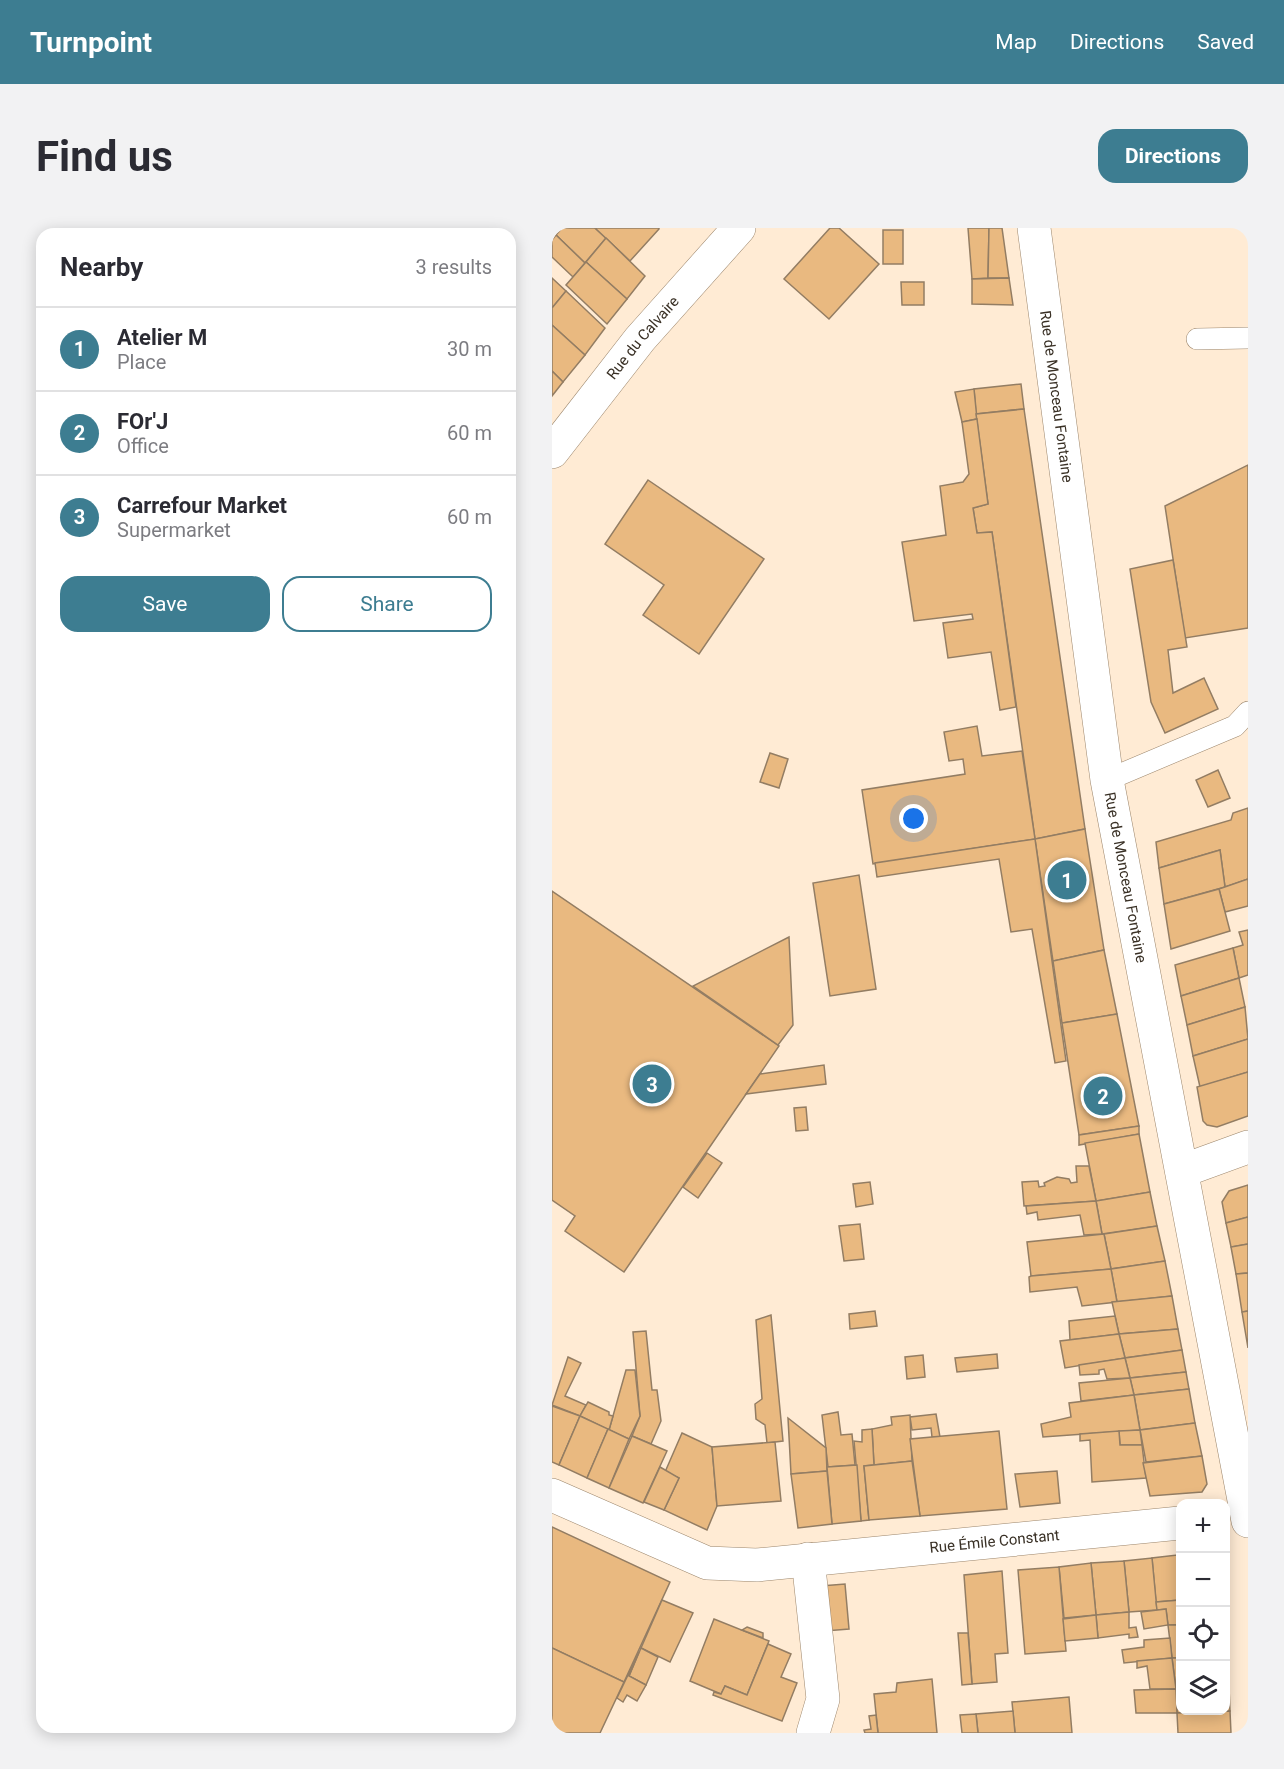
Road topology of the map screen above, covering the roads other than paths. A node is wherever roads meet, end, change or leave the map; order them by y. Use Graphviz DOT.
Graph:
graph roads {
  1 [pos="739,228"];
  2 [pos="1034,228"];
  3 [pos="1248,338"];
  4 [pos="1197,339"];
  5 [pos="552,452"];
  6 [pos="1248,712"];
  7 [pos="1107,780"];
  8 [pos="1248,1147"];
  9 [pos="1182,1171"];
  10 [pos="552,1495"];
  11 [pos="1248,1521"];
  12 [pos="1176,1523"];
  13 [pos="1230,1529"];
  14 [pos="1248,1532"];
  15 [pos="808,1559"];
  16 [pos="813,1733"];
  1 -- 5 [label="street, Rue du Calvaire"];
  2 -- 7 [label="street, Rue de Monceau Fontaine"];
  3 -- 4 [label="lane"];
  6 -- 7 [label="lane"];
  7 -- 9 [label="street, Rue de Monceau Fontaine"];
  8 -- 9 [label="street"];
  9 -- 11 [label="street, Rue de Monceau Fontaine"];
  10 -- 15 [label="street, Rue Émile Constant"];
  12 -- 15 [label="street, Rue Émile Constant"];
  13 -- 14 [label="street"];
  15 -- 16 [label="street"];
}
